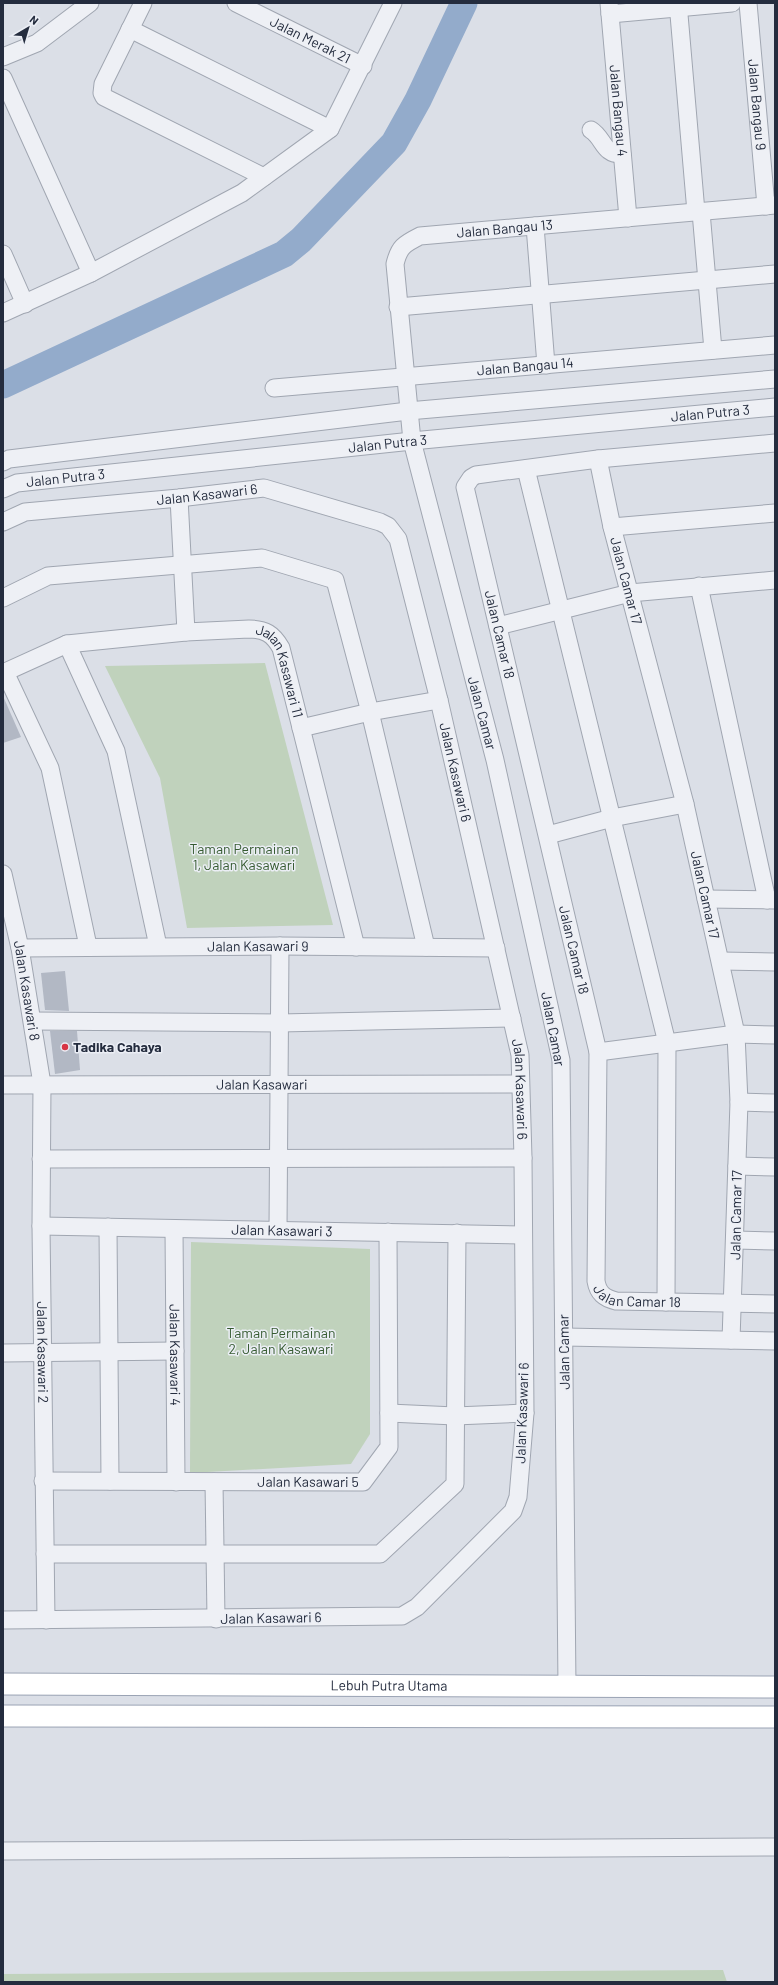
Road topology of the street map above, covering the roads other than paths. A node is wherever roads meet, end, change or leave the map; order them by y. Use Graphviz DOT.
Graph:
graph roads {
  1 [pos="90,3"];
  2 [pos="143,3"];
  3 [pos="236,3"];
  4 [pos="393,3"];
  5 [pos="732,3"];
  6 [pos="748,3"];
  7 [pos="678,5"];
  8 [pos="609,9"];
  9 [pos="130,29"];
  10 [pos="5,54"];
  11 [pos="363,66"];
  12 [pos="3,78"];
  13 [pos="330,130"];
  14 [pos="591,130"];
  15 [pos="622,154"];
  16 [pos="264,177"];
  17 [pos="771,206"];
  18 [pos="698,212"];
  19 [pos="628,218"];
  20 [pos="535,226"];
  21 [pos="3,254"];
  22 [pos="91,273"];
  23 [pos="775,274"];
  24 [pos="707,280"];
  25 [pos="540,294"];
  26 [pos="26,304"];
  27 [pos="398,307"];
  28 [pos="3,313"];
  29 [pos="775,345"];
  30 [pos="713,350"];
  31 [pos="546,365"];
  32 [pos="405,377"];
  33 [pos="775,379"];
  34 [pos="274,388"];
  35 [pos="775,407"];
  36 [pos="408,411"];
  37 [pos="412,441"];
  38 [pos="775,443"];
  39 [pos="598,460"];
  40 [pos="3,462"];
  41 [pos="526,469"];
  42 [pos="3,489"];
  43 [pos="179,498"];
  44 [pos="775,513"];
  45 [pos="3,522"];
  46 [pos="612,527"];
  47 [pos="182,566"];
  48 [pos="774,584"];
  49 [pos="699,586"];
  50 [pos="630,593"];
  51 [pos="3,598"];
  52 [pos="560,610"];
  53 [pos="498,626"];
  54 [pos="186,632"];
  55 [pos="67,644"];
  56 [pos="4,672"];
  57 [pos="439,700"];
  58 [pos="370,712"];
  59 [pos="301,728"];
  60 [pos="685,804"];
  61 [pos="612,818"];
  62 [pos="548,835"];
  63 [pos="3,874"];
  64 [pos="706,899"];
  65 [pos="771,900"];
  66 [pos="88,946"];
  67 [pos="158,946"];
  68 [pos="280,946"];
  69 [pos="356,947"];
  70 [pos="426,947"];
  71 [pos="20,948"];
  72 [pos="496,948"];
  73 [pos="721,961"];
  74 [pos="775,962"];
  75 [pos="512,1018"];
  76 [pos="33,1021"];
  77 [pos="280,1023"];
  78 [pos="736,1034"];
  79 [pos="775,1036"];
  80 [pos="667,1043"];
  81 [pos="598,1052"];
  82 [pos="42,1084"];
  83 [pos="520,1084"];
  84 [pos="3,1085"];
  85 [pos="279,1085"];
  86 [pos="739,1102"];
  87 [pos="775,1103"];
  88 [pos="278,1157"];
  89 [pos="524,1158"];
  90 [pos="41,1159"];
  91 [pos="737,1166"];
  92 [pos="775,1167"];
  93 [pos="41,1226"];
  94 [pos="108,1227"];
  95 [pos="174,1229"];
  96 [pos="278,1230"];
  97 [pos="388,1232"];
  98 [pos="457,1234"];
  99 [pos="523,1235"];
  100 [pos="736,1240"];
  101 [pos="775,1241"];
  102 [pos="666,1302"];
  103 [pos="733,1302"];
  104 [pos="775,1304"];
  105 [pos="564,1337"];
  106 [pos="731,1340"];
  107 [pos="775,1341"];
  108 [pos="175,1351"];
  109 [pos="43,1352"];
  110 [pos="110,1352"];
  111 [pos="3,1353"];
  112 [pos="389,1413"];
  113 [pos="525,1413"];
  114 [pos="455,1416"];
  115 [pos="43,1481"];
  116 [pos="110,1481"];
  117 [pos="176,1482"];
  118 [pos="214,1482"];
  119 [pos="45,1554"];
  120 [pos="216,1555"];
  121 [pos="216,1619"];
  122 [pos="3,1620"];
  123 [pos="46,1620"];
  124 [pos="3,1684"];
  125 [pos="567,1687"];
  126 [pos="775,1687"];
  127 [pos="3,1716"];
  128 [pos="775,1717"];
  129 [pos="775,1847"];
  130 [pos="3,1851"];
  1 -- 10 [label="street"];
  2 -- 9 [label="street"];
  3 -- 11 [label="street, Jalan Merak 21"];
  4 -- 11 [label="street"];
  5 -- 7 [label="street"];
  6 -- 17 [label="street, Jalan Bangau 9"];
  7 -- 8 [label="street"];
  7 -- 18 [label="street"];
  8 -- 15 [label="street, Jalan Bangau 4"];
  9 -- 13 [label="street"];
  9 -- 16 [label="street"];
  11 -- 13 [label="street"];
  12 -- 22 [label="street"];
  13 -- 16 [label="street"];
  14 -- 15 [label="street"];
  15 -- 19 [label="street, Jalan Bangau 4"];
  16 -- 22 [label="street"];
  17 -- 18 [label="street, Jalan Bangau 13"];
  18 -- 19 [label="street, Jalan Bangau 13"];
  18 -- 24 [label="street"];
  19 -- 20 [label="street, Jalan Bangau 13"];
  20 -- 25 [label="street"];
  20 -- 27 [label="street, Jalan Bangau 13"];
  21 -- 26 [label="street"];
  22 -- 26 [label="street"];
  23 -- 24 [label="street"];
  24 -- 25 [label="street"];
  24 -- 30 [label="street"];
  25 -- 27 [label="street"];
  25 -- 31 [label="street"];
  26 -- 28 [label="street"];
  27 -- 32 [label="street, Jalan Bangau 13"];
  29 -- 30 [label="street, Jalan Bangau 14"];
  30 -- 31 [label="street, Jalan Bangau 14"];
  31 -- 32 [label="street, Jalan Bangau 14"];
  32 -- 34 [label="street, Jalan Bangau 14"];
  32 -- 36 [label="street, Jalan Bangau 13"];
  33 -- 36 [label="street, Jalan Putra 3"];
  35 -- 37 [label="street, Jalan Putra 3"];
  36 -- 37 [label="street, Jalan Camar"];
  36 -- 40 [label="street, Jalan Putra 3"];
  37 -- 42 [label="street, Jalan Putra 3"];
  37 -- 105 [label="street, Jalan Camar"];
  38 -- 39 [label="street"];
  39 -- 41 [label="street"];
  39 -- 46 [label="street, Jalan Camar 17"];
  41 -- 52 [label="street"];
  41 -- 53 [label="street, Jalan Camar 18"];
  43 -- 45 [label="street, Jalan Kasawari 6"];
  43 -- 47 [label="street"];
  43 -- 57 [label="street, Jalan Kasawari 6"];
  44 -- 46 [label="street"];
  46 -- 50 [label="street, Jalan Camar 17"];
  47 -- 51 [label="street"];
  47 -- 54 [label="street"];
  47 -- 58 [label="street"];
  48 -- 49 [label="street"];
  49 -- 50 [label="street"];
  49 -- 65 [label="street"];
  50 -- 52 [label="street"];
  50 -- 60 [label="street, Jalan Camar 17"];
  52 -- 53 [label="street"];
  52 -- 61 [label="street"];
  53 -- 62 [label="street, Jalan Camar 18"];
  54 -- 55 [label="street, Jalan Kasawari 11"];
  54 -- 59 [label="street, Jalan Kasawari 11"];
  55 -- 56 [label="street, Jalan Kasawari 11"];
  55 -- 67 [label="street"];
  56 -- 66 [label="street"];
  57 -- 58 [label="street"];
  57 -- 72 [label="street, Jalan Kasawari 6"];
  58 -- 59 [label="street"];
  58 -- 70 [label="street"];
  59 -- 69 [label="street, Jalan Kasawari 11"];
  60 -- 61 [label="street"];
  60 -- 64 [label="street, Jalan Camar 17"];
  61 -- 62 [label="street"];
  61 -- 80 [label="street"];
  62 -- 81 [label="street, Jalan Camar 18"];
  63 -- 71 [label="street, Jalan Kasawari 8"];
  64 -- 65 [label="street"];
  64 -- 73 [label="street, Jalan Camar 17"];
  66 -- 67 [label="street, Jalan Kasawari 9"];
  66 -- 71 [label="street, Jalan Kasawari 9"];
  67 -- 68 [label="street, Jalan Kasawari 9"];
  68 -- 69 [label="street, Jalan Kasawari 9"];
  68 -- 77 [label="street"];
  69 -- 70 [label="street, Jalan Kasawari 9"];
  70 -- 72 [label="street, Jalan Kasawari 9"];
  71 -- 76 [label="street, Jalan Kasawari 8"];
  72 -- 75 [label="street, Jalan Kasawari 6"];
  73 -- 74 [label="street"];
  73 -- 78 [label="street, Jalan Camar 17"];
  75 -- 77 [label="street"];
  75 -- 83 [label="street, Jalan Kasawari 6"];
  76 -- 77 [label="street"];
  76 -- 82 [label="street, Jalan Kasawari 8"];
  77 -- 85 [label="street"];
  78 -- 79 [label="street"];
  78 -- 80 [label="street"];
  78 -- 86 [label="street, Jalan Camar 17"];
  80 -- 81 [label="street"];
  80 -- 102 [label="street"];
  81 -- 102 [label="street, Jalan Camar 18"];
  82 -- 84 [label="street, Jalan Kasawari"];
  82 -- 85 [label="street, Jalan Kasawari"];
  82 -- 90 [label="street, Jalan Kasawari 2"];
  83 -- 85 [label="street, Jalan Kasawari"];
  83 -- 89 [label="street, Jalan Kasawari 6"];
  85 -- 88 [label="street"];
  86 -- 87 [label="street"];
  86 -- 91 [label="street, Jalan Camar 17"];
  88 -- 89 [label="street"];
  88 -- 90 [label="street"];
  88 -- 96 [label="street"];
  89 -- 99 [label="street, Jalan Kasawari 6"];
  90 -- 93 [label="street, Jalan Kasawari 2"];
  91 -- 92 [label="street"];
  91 -- 100 [label="street, Jalan Camar 17"];
  93 -- 94 [label="street, Jalan Kasawari 3"];
  93 -- 109 [label="street, Jalan Kasawari 2"];
  94 -- 95 [label="street, Jalan Kasawari 3"];
  94 -- 110 [label="street"];
  95 -- 96 [label="street, Jalan Kasawari 3"];
  95 -- 108 [label="street, Jalan Kasawari 4"];
  96 -- 97 [label="street, Jalan Kasawari 3"];
  97 -- 98 [label="street, Jalan Kasawari 3"];
  97 -- 112 [label="street, Jalan Kasawari 5"];
  98 -- 99 [label="street, Jalan Kasawari 3"];
  98 -- 114 [label="street"];
  99 -- 113 [label="street, Jalan Kasawari 6"];
  100 -- 101 [label="street"];
  100 -- 103 [label="street, Jalan Camar 17"];
  102 -- 103 [label="street, Jalan Camar 18"];
  103 -- 104 [label="street, Jalan Camar 18"];
  103 -- 106 [label="street, Jalan Camar 17"];
  105 -- 106 [label="street"];
  105 -- 125 [label="street, Jalan Camar"];
  106 -- 107 [label="street"];
  108 -- 110 [label="street"];
  108 -- 117 [label="street, Jalan Kasawari 4"];
  109 -- 110 [label="street"];
  109 -- 111 [label="street"];
  109 -- 115 [label="street, Jalan Kasawari 2"];
  110 -- 116 [label="street"];
  112 -- 114 [label="street"];
  112 -- 118 [label="street, Jalan Kasawari 5"];
  113 -- 114 [label="street"];
  113 -- 121 [label="street, Jalan Kasawari 6"];
  114 -- 120 [label="street"];
  115 -- 116 [label="street, Jalan Kasawari 5"];
  115 -- 119 [label="street, Jalan Kasawari 2"];
  116 -- 117 [label="street, Jalan Kasawari 5"];
  117 -- 118 [label="street, Jalan Kasawari 5"];
  118 -- 120 [label="street"];
  119 -- 120 [label="street"];
  119 -- 123 [label="street, Jalan Kasawari 2"];
  120 -- 121 [label="street"];
  121 -- 123 [label="street, Jalan Kasawari 6"];
  122 -- 123 [label="street, Jalan Kasawari 6"];
  124 -- 125 [label="main road, Lebuh Putra Utama"];
  125 -- 126 [label="main road, Lebuh Putra Utama"];
  127 -- 128 [label="main road"];
  129 -- 130 [label="street"];
}
